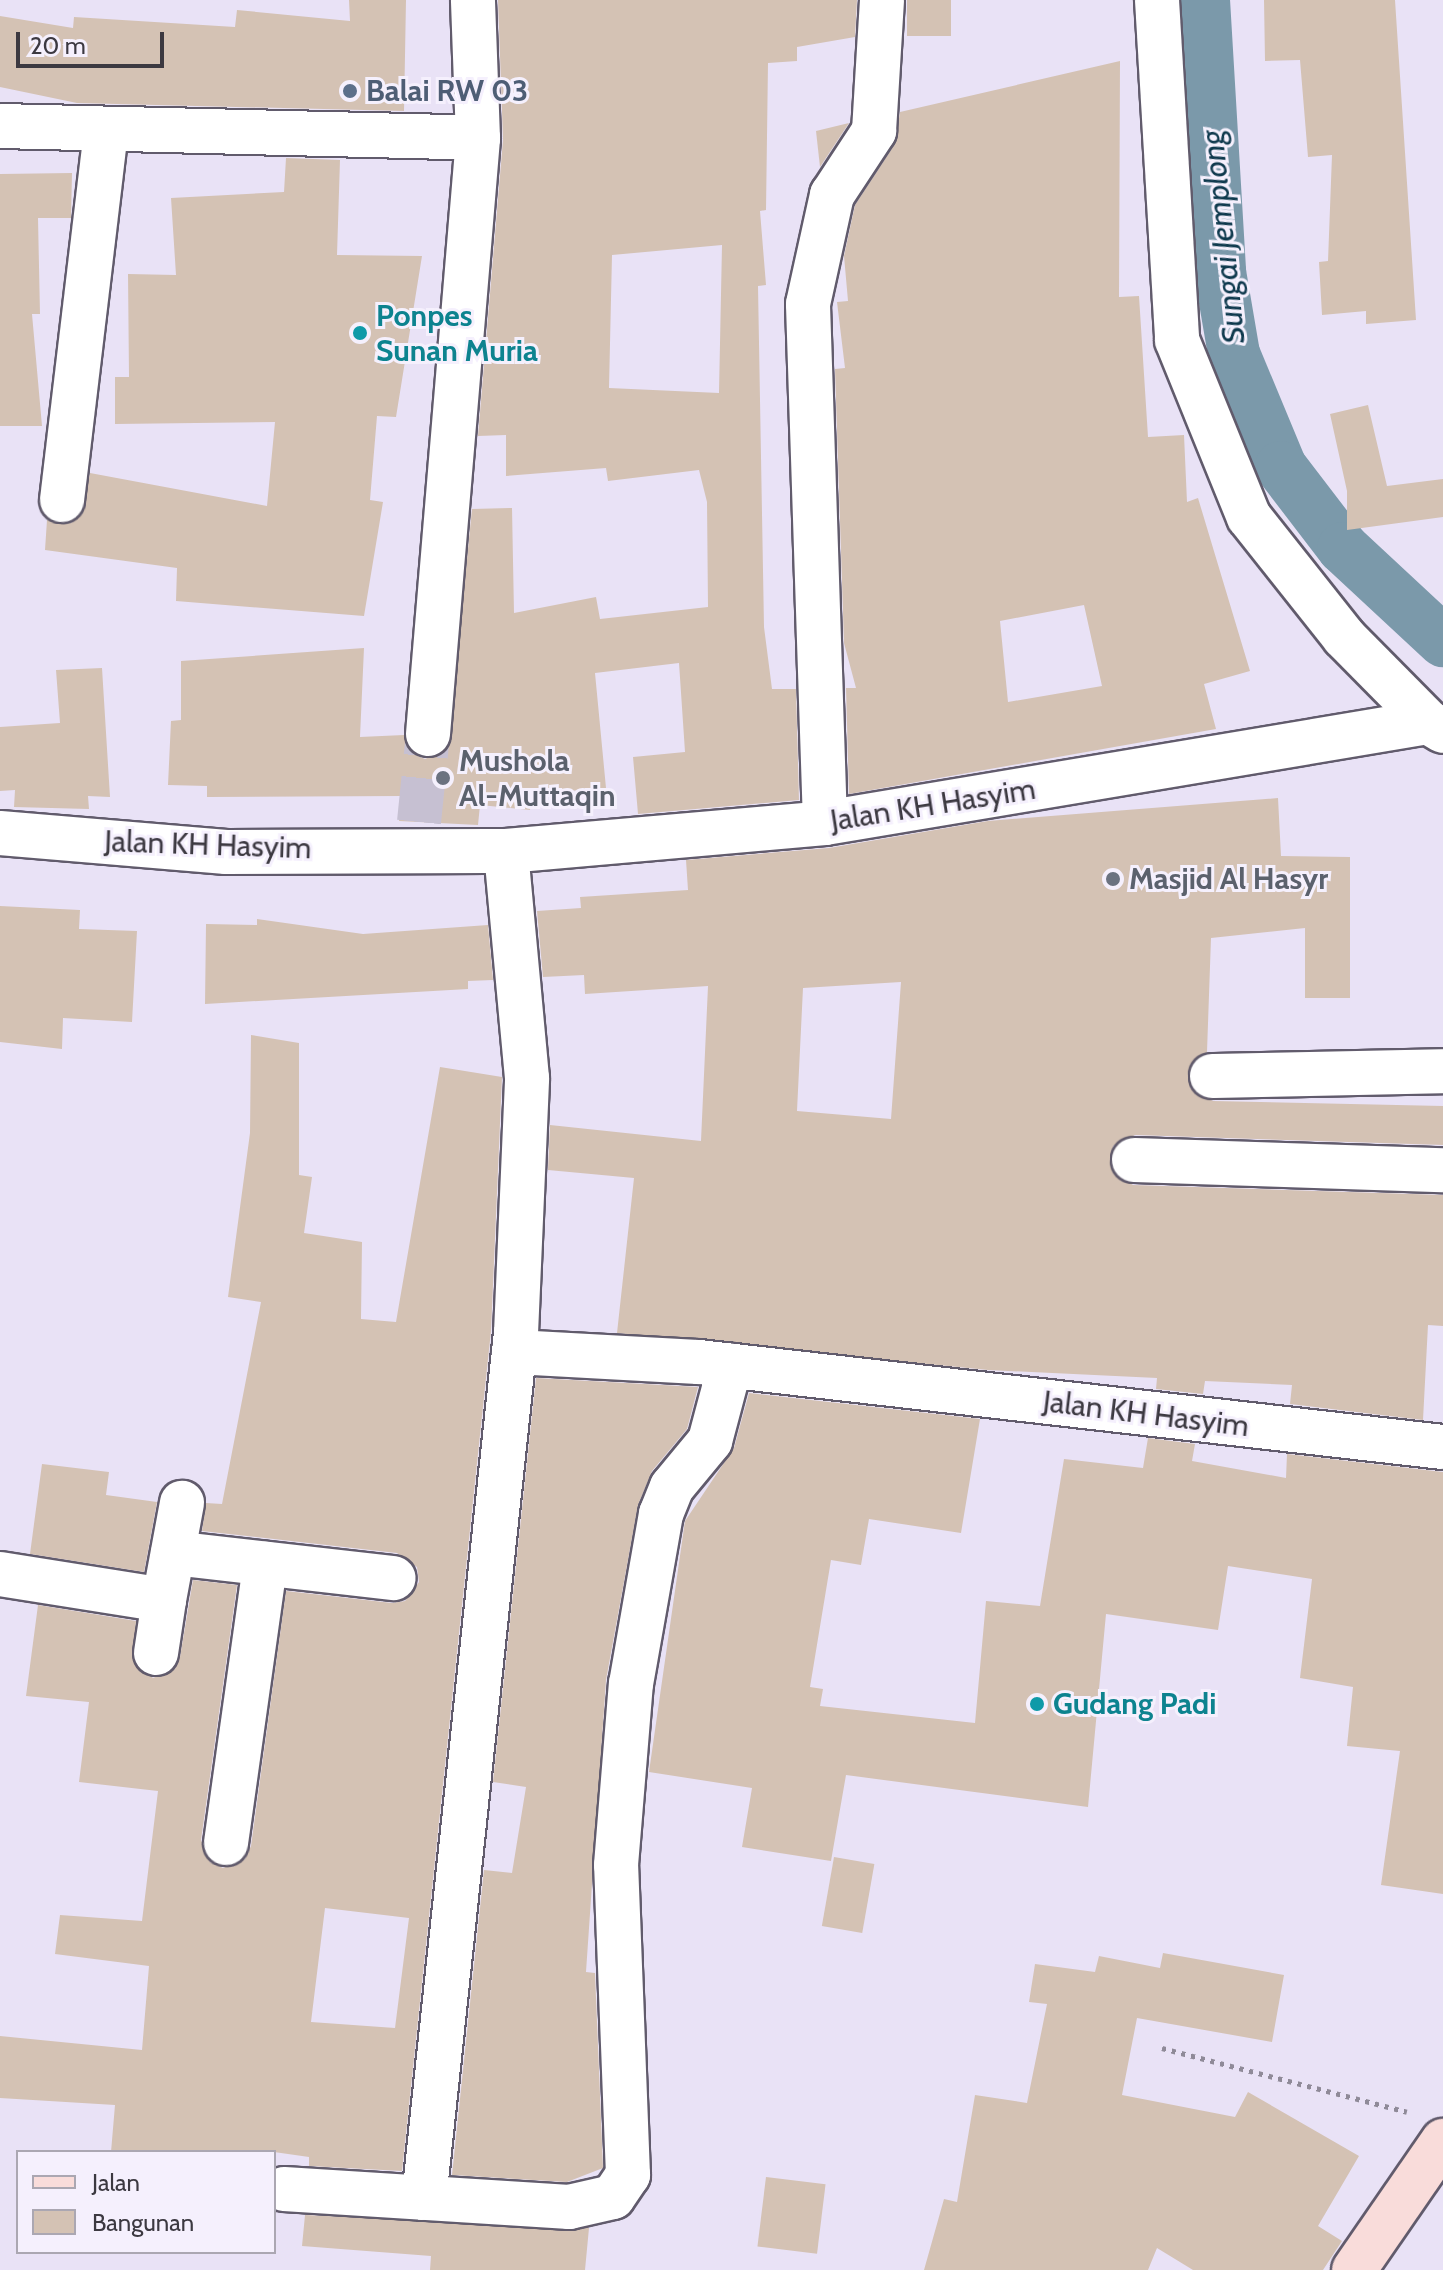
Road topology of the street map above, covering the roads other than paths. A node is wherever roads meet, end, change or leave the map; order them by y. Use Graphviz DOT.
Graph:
graph roads {
  1 [pos="473,0"];
  2 [pos="882,0"];
  3 [pos="1157,0"];
  4 [pos="0,126"];
  5 [pos="106,132"];
  6 [pos="478,138"];
  7 [pos="62,500"];
  8 [pos="1436,726"];
  9 [pos="428,734"];
  10 [pos="825,823"];
  11 [pos="0,833"];
  12 [pos="506,851"];
  13 [pos="1443,1071"];
  14 [pos="1212,1076"];
  15 [pos="1134,1160"];
  16 [pos="1443,1170"];
  17 [pos="514,1352"];
  18 [pos="730,1366"];
  19 [pos="1443,1447"];
  20 [pos="182,1503"];
  21 [pos="173,1553"];
  22 [pos="265,1564"];
  23 [pos="0,1574"];
  24 [pos="394,1578"];
  25 [pos="164,1600"];
  26 [pos="156,1653"];
  27 [pos="226,1843"];
  28 [pos="1428,2127"];
  29 [pos="284,2189"];
  30 [pos="424,2198"];
  31 [pos="1354,2270"];
  1 -- 6 [label="street"];
  2 -- 10 [label="street"];
  3 -- 8 [label="street"];
  4 -- 5 [label="street"];
  5 -- 6 [label="street"];
  5 -- 7 [label="street"];
  6 -- 9 [label="street"];
  8 -- 10 [label="street, Jalan KH Hasyim"];
  10 -- 12 [label="street, Jalan KH Hasyim"];
  11 -- 12 [label="street, Jalan KH Hasyim"];
  12 -- 17 [label="street"];
  13 -- 14 [label="street"];
  15 -- 16 [label="street"];
  17 -- 18 [label="street, Jalan KH Hasyim"];
  17 -- 30 [label="street"];
  18 -- 19 [label="street, Jalan KH Hasyim"];
  18 -- 30 [label="street"];
  20 -- 21 [label="street"];
  21 -- 22 [label="street"];
  21 -- 25 [label="street"];
  22 -- 24 [label="street"];
  22 -- 27 [label="street"];
  23 -- 25 [label="street"];
  25 -- 26 [label="street"];
  28 -- 31 [label="main road"];
  29 -- 30 [label="street"];
}
